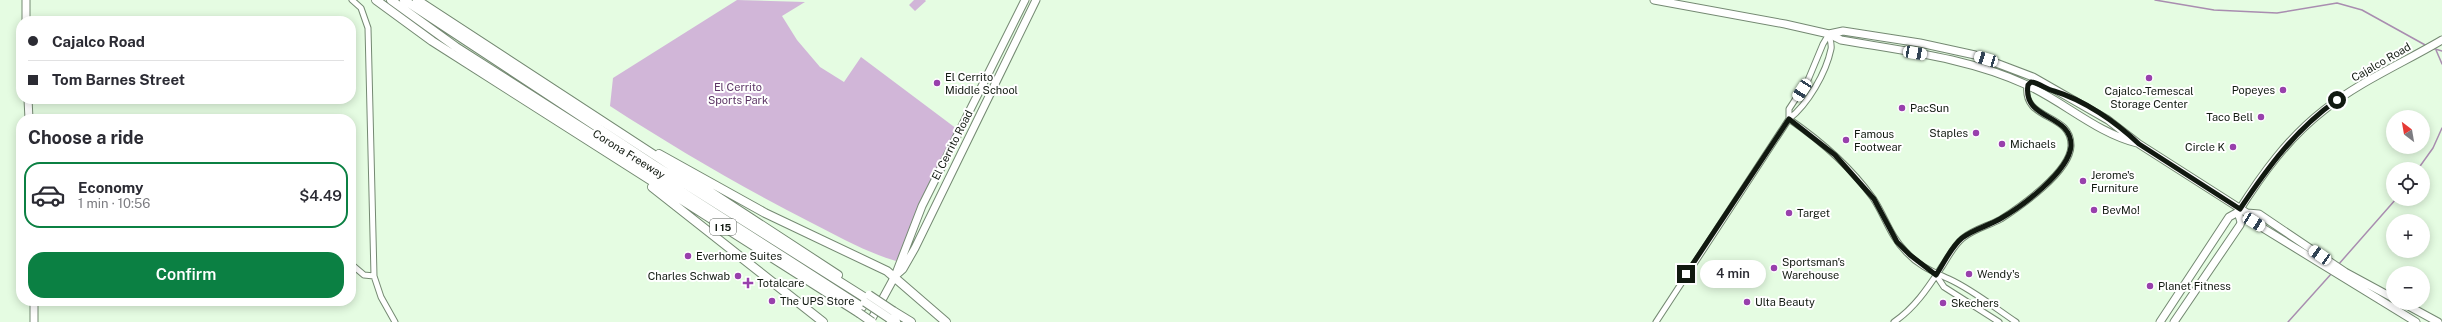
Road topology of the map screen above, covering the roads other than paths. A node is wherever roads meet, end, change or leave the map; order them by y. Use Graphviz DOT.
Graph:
graph roads {
  1 [pos="26,0"];
  2 [pos="352,0"];
  3 [pos="376,0"];
  4 [pos="391,0"];
  5 [pos="404,0"];
  6 [pos="418,0"];
  7 [pos="1025,0"];
  8 [pos="1036,0"];
  9 [pos="1654,0"];
  10 [pos="26,16"];
  11 [pos="1829,34"];
  12 [pos="2442,40"];
  13 [pos="2028,85"];
  14 [pos="2061,92"];
  15 [pos="28,104"];
  16 [pos="29,114"];
  17 [pos="1789,119"];
  18 [pos="601,122"];
  19 [pos="587,140"];
  20 [pos="2139,144"];
  21 [pos="708,209"];
  22 [pos="2239,210"];
  23 [pos="356,268"];
  24 [pos="790,270"];
  25 [pos="2343,274"];
  26 [pos="1936,275"];
  27 [pos="374,276"];
  28 [pos="895,276"];
  29 [pos="2386,295"];
  30 [pos="864,303"];
  31 [pos="34,306"];
  32 [pos="2416,310"];
  33 [pos="891,317"];
  34 [pos="34,322"];
  35 [pos="394,322"];
  36 [pos="823,322"];
  37 [pos="871,322"];
  38 [pos="902,322"];
  39 [pos="912,322"];
  40 [pos="946,322"];
  41 [pos="1656,322"];
  42 [pos="1894,322"];
  43 [pos="1999,322"];
  44 [pos="2016,322"];
  45 [pos="2160,322"];
  46 [pos="2174,322"];
  47 [pos="2416,322"];
  48 [pos="2438,322"];
  1 -- 10 [label="main road"];
  2 -- 27 [label="street"];
  3 -- 19 [label="highway, Corona Freeway / I 15"];
  4 -- 21 [label="highway"];
  5 -- 30 [label="highway"];
  6 -- 18 [label="highway, Corona Freeway / I 15"];
  7 -- 28 [label="main road, El Cerrito Road"];
  8 -- 28 [label="main road, El Cerrito Road"];
  9 -- 11 [label="main road"];
  11 -- 13 [label="main road"];
  11 -- 14 [label="main road"];
  11 -- 17 [label="street"];
  11 -- 17 [label="street"];
  12 -- 22 [label="main road, Cajalco Road"];
  13 -- 14 [label="main road"];
  13 -- 20 [label="main road"];
  13 -- 26 [label="street"];
  14 -- 20 [label="main road"];
  15 -- 16 [label="main road"];
  17 -- 26 [label="street"];
  17 -- 41 [label="street"];
  18 -- 28 [label="highway"];
  18 -- 30 [label="highway, Corona Freeway / I 15"];
  19 -- 24 [label="highway, Corona Freeway / I 15"];
  19 -- 36 [label="highway"];
  20 -- 22 [label="main road"];
  21 -- 24 [label="highway"];
  21 -- 30 [label="highway"];
  22 -- 25 [label="main road"];
  22 -- 45 [label="main road, Cajalco Road"];
  22 -- 46 [label="main road, Cajalco Road"];
  23 -- 27 [label="street"];
  24 -- 30 [label="highway, Corona Freeway / I 15"];
  25 -- 29 [label="main road"];
  25 -- 47 [label="main road"];
  26 -- 42 [label="street"];
  26 -- 43 [label="street"];
  26 -- 44 [label="street"];
  27 -- 35 [label="street"];
  28 -- 37 [label="main road, El Cerrito Road"];
  28 -- 40 [label="highway"];
  30 -- 33 [label="highway, Corona Freeway / I 15, bridge"];
  30 -- 33 [label="highway"];
  30 -- 37 [label="highway, Corona Freeway / I 15, bridge"];
  31 -- 34 [label="main road"];
  32 -- 48 [label="main road"];
  33 -- 38 [label="highway"];
  33 -- 39 [label="highway, Corona Freeway / I 15"];
}
